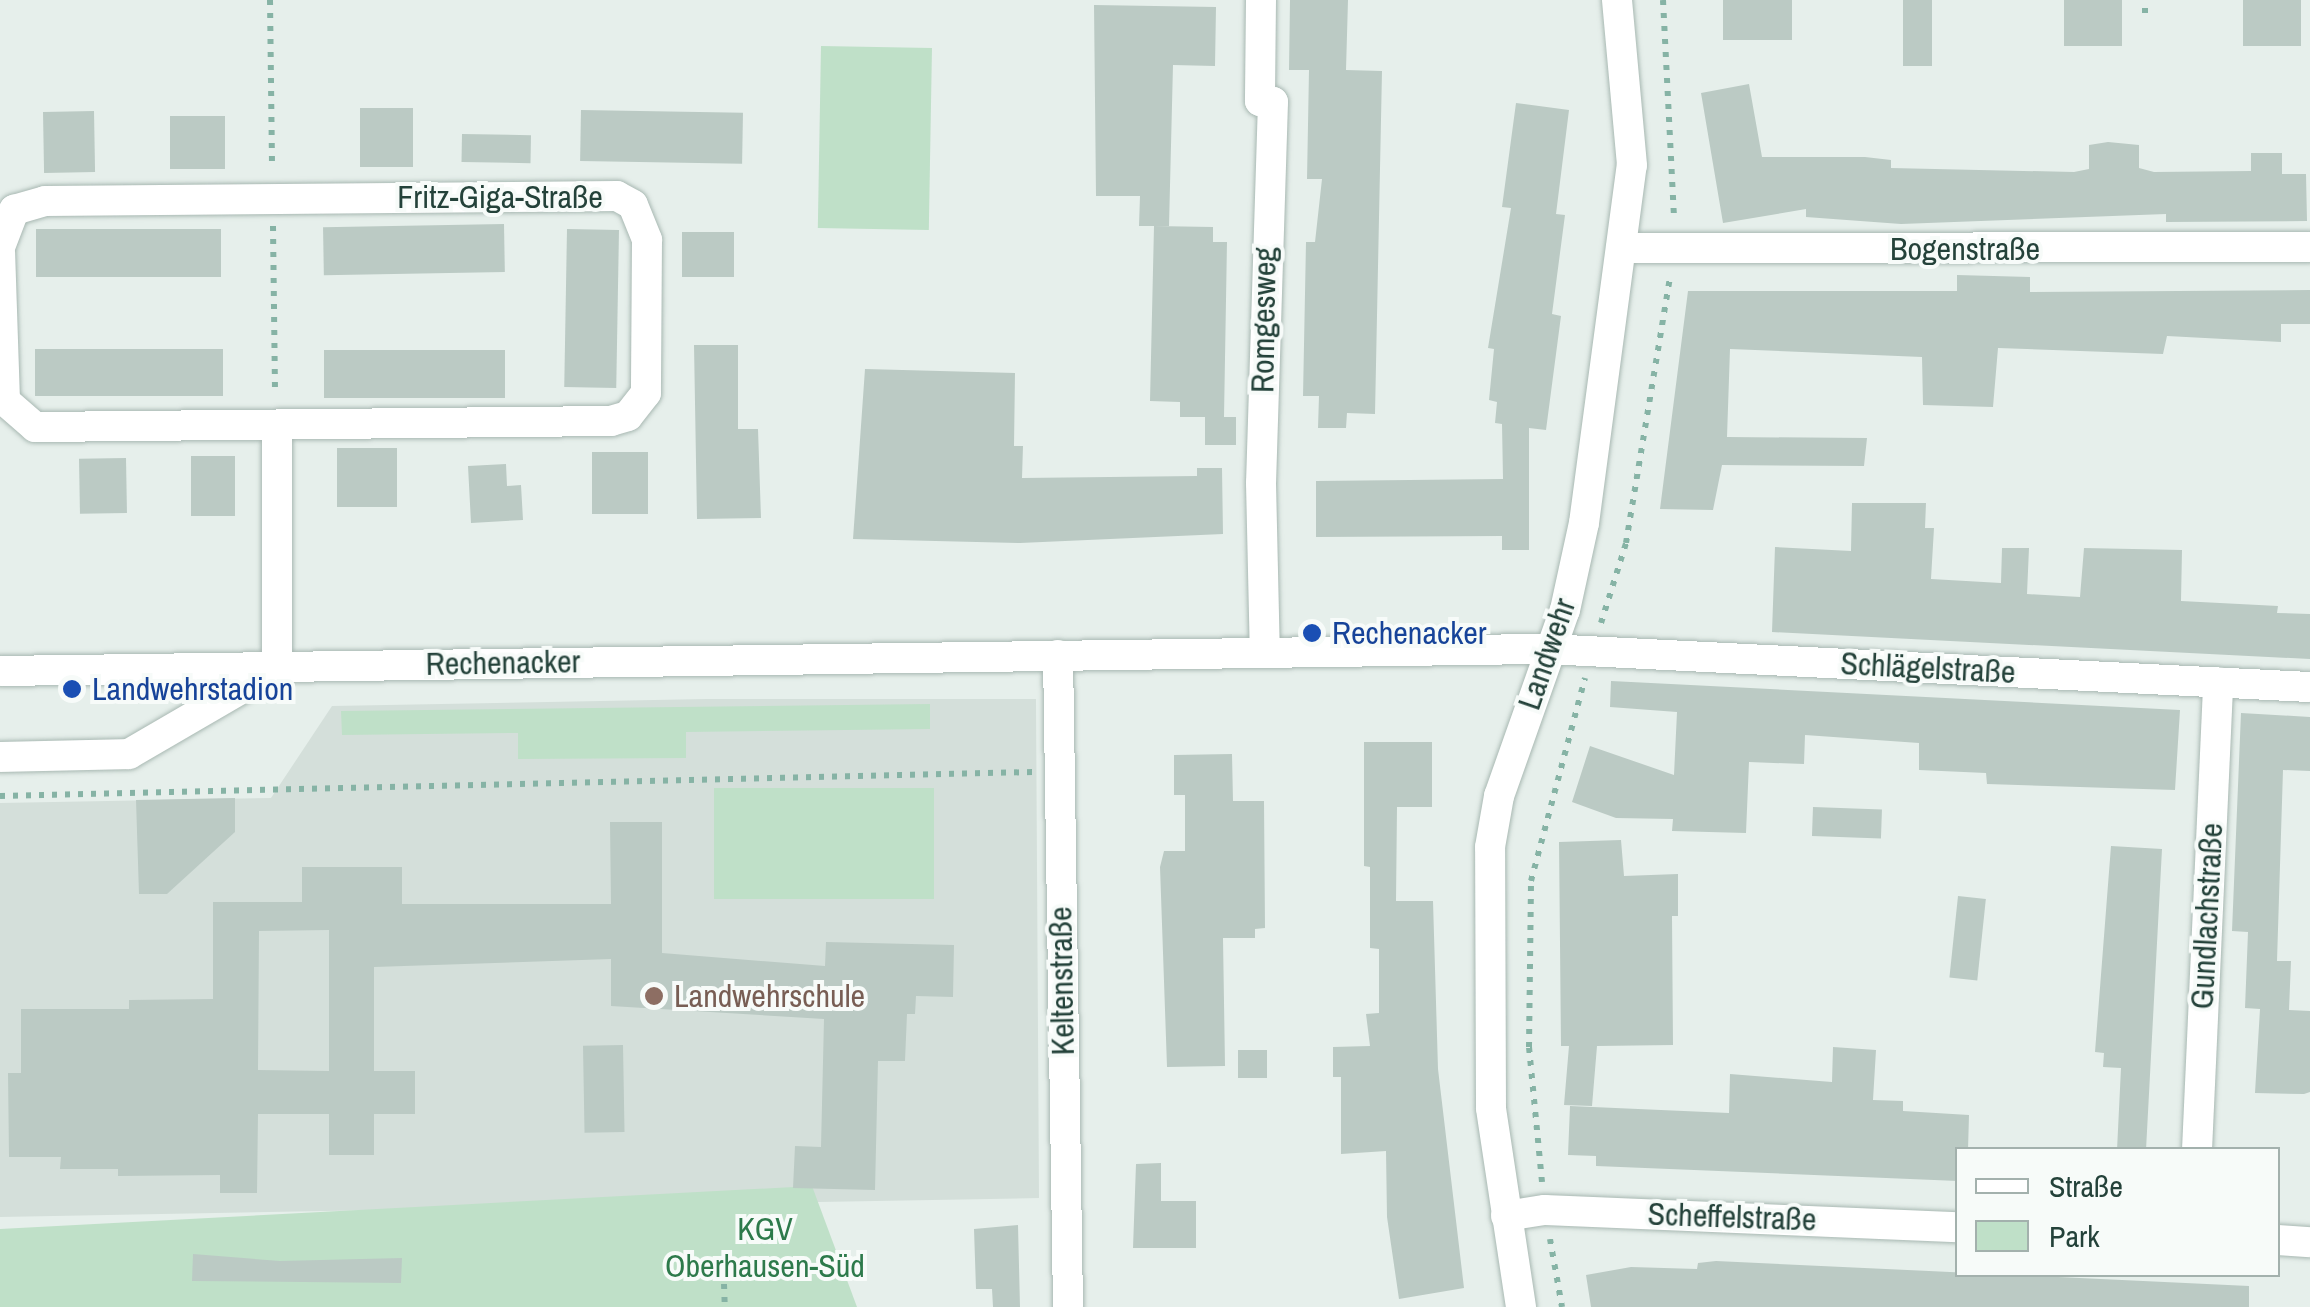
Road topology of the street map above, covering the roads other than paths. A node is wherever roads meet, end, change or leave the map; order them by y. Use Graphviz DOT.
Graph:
graph roads {
  1 [pos="1261,0"];
  2 [pos="1618,0"];
  3 [pos="2310,247"];
  4 [pos="1621,248"];
  5 [pos="0,250"];
  6 [pos="278,425"];
  7 [pos="1546,650"];
  8 [pos="1264,652"];
  9 [pos="1058,655"];
  10 [pos="277,668"];
  11 [pos="0,671"];
  12 [pos="2218,682"];
  13 [pos="2310,687"];
  14 [pos="0,757"];
  15 [pos="2197,1147"];
  16 [pos="1506,1216"];
  17 [pos="1955,1226"];
  18 [pos="2280,1240"];
  19 [pos="2310,1242"];
  20 [pos="1068,1307"];
  21 [pos="1521,1307"];
  1 -- 8 [label="street, Romgesweg"];
  2 -- 4 [label="street, Landwehr"];
  3 -- 4 [label="street, Bogenstraße"];
  4 -- 7 [label="street, Landwehr"];
  5 -- 6 [label="street, Fritz-Giga-Straße"];
  5 -- 6 [label="street, Fritz-Giga-Straße"];
  6 -- 10 [label="street"];
  7 -- 8 [label="street, Rechenacker"];
  7 -- 12 [label="street, Schlägelstraße"];
  7 -- 16 [label="street, Landwehr"];
  8 -- 9 [label="street, Rechenacker"];
  9 -- 10 [label="street, Rechenacker"];
  9 -- 20 [label="street, Keltenstraße"];
  10 -- 11 [label="street, Rechenacker"];
  10 -- 14 [label="street"];
  12 -- 13 [label="street, Schlägelstraße"];
  12 -- 15 [label="street, Gundlachstraße"];
  16 -- 17 [label="street, Scheffelstraße"];
  16 -- 21 [label="street, Landwehr"];
  18 -- 19 [label="street"];
}
